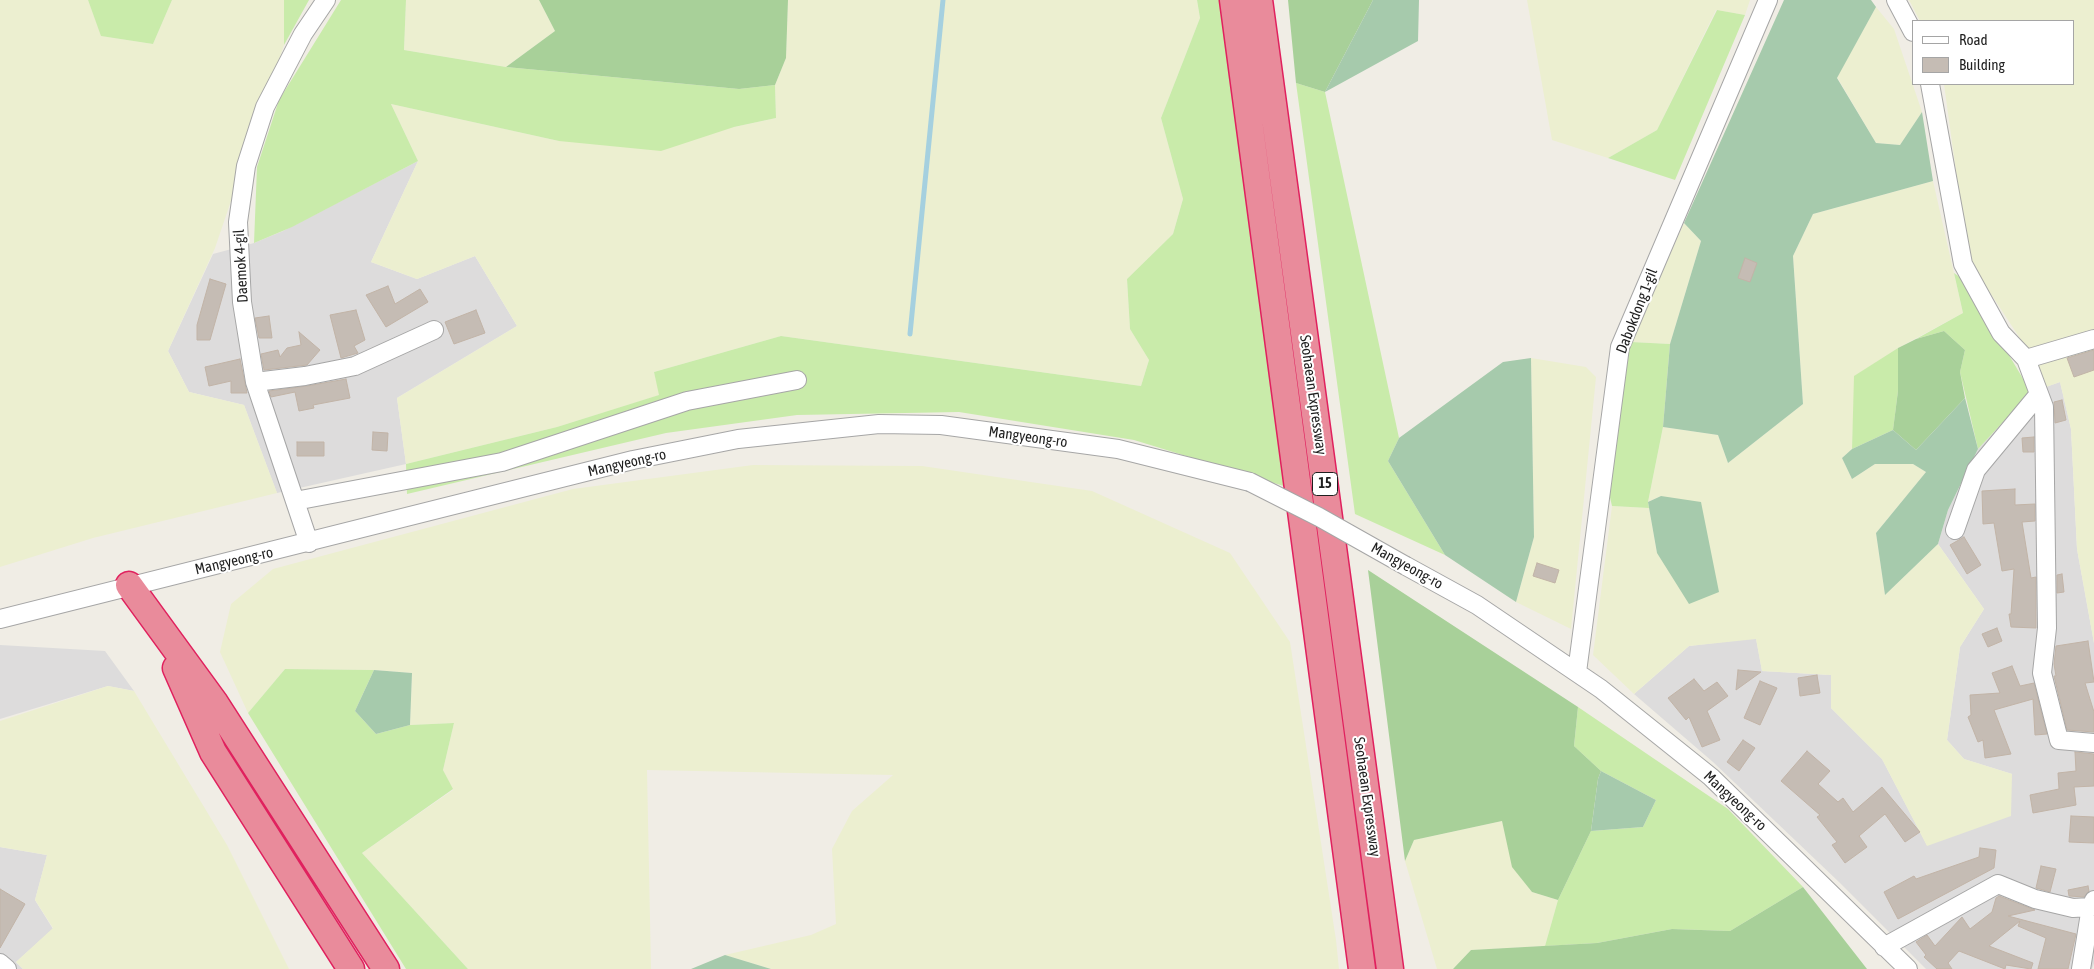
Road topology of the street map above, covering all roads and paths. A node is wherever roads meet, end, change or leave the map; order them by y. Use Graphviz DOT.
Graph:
graph roads {
  1 [pos="326,0"];
  2 [pos="1233,0"];
  3 [pos="1258,0"];
  4 [pos="1768,0"];
  5 [pos="1896,0"];
  6 [pos="1912,30"];
  7 [pos="1930,85"];
  8 [pos="434,330"];
  9 [pos="2094,339"];
  10 [pos="2026,359"];
  11 [pos="797,380"];
  12 [pos="255,382"];
  13 [pos="2039,394"];
  14 [pos="294,500"];
  15 [pos="1955,530"];
  16 [pos="308,543"];
  17 [pos="129,586"];
  18 [pos="0,618"];
  19 [pos="158,626"];
  20 [pos="1577,672"];
  21 [pos="2094,742"];
  22 [pos="2092,903"];
  23 [pos="1884,947"];
  24 [pos="0,963"];
  25 [pos="7,969"];
  26 [pos="351,969"];
  27 [pos="386,969"];
  28 [pos="1362,969"];
  29 [pos="1390,969"];
  30 [pos="1908,969"];
  31 [pos="2081,969"];
  1 -- 12 [label="street, Daemok 4-gil"];
  2 -- 28 [label="highway, Seohaean Expressway / 15"];
  3 -- 29 [label="highway, Seohaean Expressway / 15"];
  4 -- 20 [label="street, Dabokdong 1-gil"];
  5 -- 6 [label="street"];
  7 -- 10 [label="street"];
  8 -- 12 [label="street"];
  9 -- 10 [label="street"];
  10 -- 13 [label="street"];
  11 -- 14 [label="street"];
  12 -- 14 [label="street, Daemok 4-gil"];
  13 -- 15 [label="street"];
  13 -- 21 [label="street"];
  14 -- 16 [label="street, Daemok 4-gil"];
  16 -- 17 [label="street, Mangyeong-ro"];
  16 -- 20 [label="street, Mangyeong-ro, bridge"];
  17 -- 18 [label="street, Mangyeong-ro"];
  17 -- 19 [label="highway"];
  19 -- 26 [label="highway"];
  19 -- 27 [label="highway"];
  20 -- 23 [label="street, Mangyeong-ro"];
  22 -- 23 [label="street"];
  22 -- 31 [label="street"];
  23 -- 30 [label="street, Mangyeong-ro"];
  24 -- 25 [label="street"];
}
